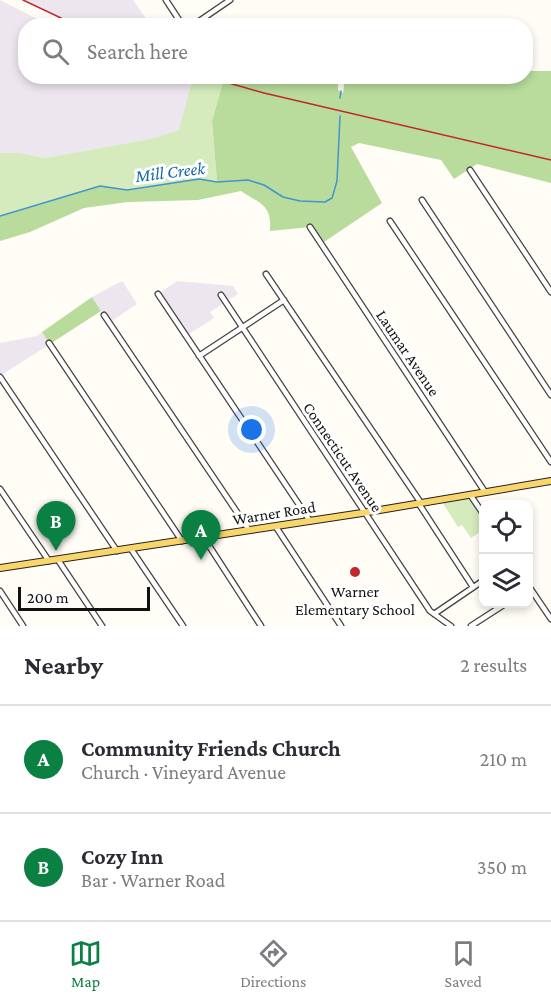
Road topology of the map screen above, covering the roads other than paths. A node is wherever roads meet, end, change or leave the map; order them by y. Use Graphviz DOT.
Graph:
graph roads {
  1 [pos="166,0"];
  2 [pos="230,0"];
  3 [pos="178,18"];
  4 [pos="204,18"];
  5 [pos="470,170"];
  6 [pos="423,200"];
  7 [pos="390,221"];
  8 [pos="310,227"];
  9 [pos="266,274"];
  10 [pos="551,292"];
  11 [pos="158,294"];
  12 [pos="221,295"];
  13 [pos="284,300"];
  14 [pos="104,315"];
  15 [pos="242,328"];
  16 [pos="49,343"];
  17 [pos="199,357"];
  18 [pos="0,377"];
  19 [pos="551,395"];
  20 [pos="551,462"];
  21 [pos="551,482"];
  22 [pos="0,489"];
  23 [pos="486,493"];
  24 [pos="471,496"];
  25 [pos="420,503"];
  26 [pos="479,509"];
  27 [pos="366,513"];
  28 [pos="310,521"];
  29 [pos="276,527"];
  30 [pos="249,530"];
  31 [pos="204,538"];
  32 [pos="182,541"];
  33 [pos="131,549"];
  34 [pos="117,551"];
  35 [pos="58,560"];
  36 [pos="49,561"];
  37 [pos="0,568"];
  38 [pos="479,583"];
  39 [pos="473,587"];
  40 [pos="0,591"];
  41 [pos="533,593"];
  42 [pos="6,600"];
  43 [pos="0,604"];
  44 [pos="498,608"];
  45 [pos="434,614"];
  46 [pos="551,619"];
  47 [pos="23,626"];
  48 [pos="102,626"];
  49 [pos="183,626"];
  50 [pos="261,626"];
  51 [pos="341,626"];
  52 [pos="451,626"];
  53 [pos="471,626"];
  1 -- 3 [label="street"];
  2 -- 4 [label="street"];
  5 -- 10 [label="street"];
  6 -- 19 [label="street"];
  7 -- 20 [label="street"];
  8 -- 23 [label="street, Laumar Avenue"];
  9 -- 13 [label="street"];
  11 -- 17 [label="street"];
  12 -- 15 [label="street, Connecticut Avenue"];
  13 -- 15 [label="street"];
  13 -- 25 [label="street"];
  14 -- 30 [label="street"];
  15 -- 17 [label="street"];
  15 -- 27 [label="street, Connecticut Avenue"];
  16 -- 32 [label="street"];
  17 -- 28 [label="street"];
  18 -- 34 [label="street"];
  21 -- 23 [label="main road, Warner Road"];
  22 -- 36 [label="street"];
  23 -- 24 [label="main road, Warner Road"];
  24 -- 25 [label="main road, Warner Road"];
  24 -- 26 [label="street"];
  25 -- 27 [label="main road, Warner Road"];
  25 -- 39 [label="street"];
  27 -- 28 [label="main road, Warner Road"];
  27 -- 45 [label="street, Connecticut Avenue"];
  28 -- 29 [label="main road, Warner Road"];
  29 -- 30 [label="main road, Warner Road"];
  29 -- 51 [label="street"];
  30 -- 31 [label="main road, Warner Road"];
  31 -- 32 [label="main road, Warner Road"];
  31 -- 50 [label="street"];
  32 -- 33 [label="main road, Warner Road"];
  33 -- 34 [label="main road, Warner Road"];
  33 -- 49 [label="street"];
  34 -- 35 [label="main road, Warner Road"];
  35 -- 36 [label="main road, Warner Road"];
  35 -- 48 [label="street"];
  36 -- 37 [label="main road, Warner Road"];
  38 -- 39 [label="street"];
  39 -- 45 [label="street"];
  40 -- 42 [label="street"];
  41 -- 46 [label="street"];
  42 -- 43 [label="street"];
  42 -- 47 [label="street"];
  44 -- 53 [label="street"];
  45 -- 52 [label="street, Connecticut Avenue"];
}
